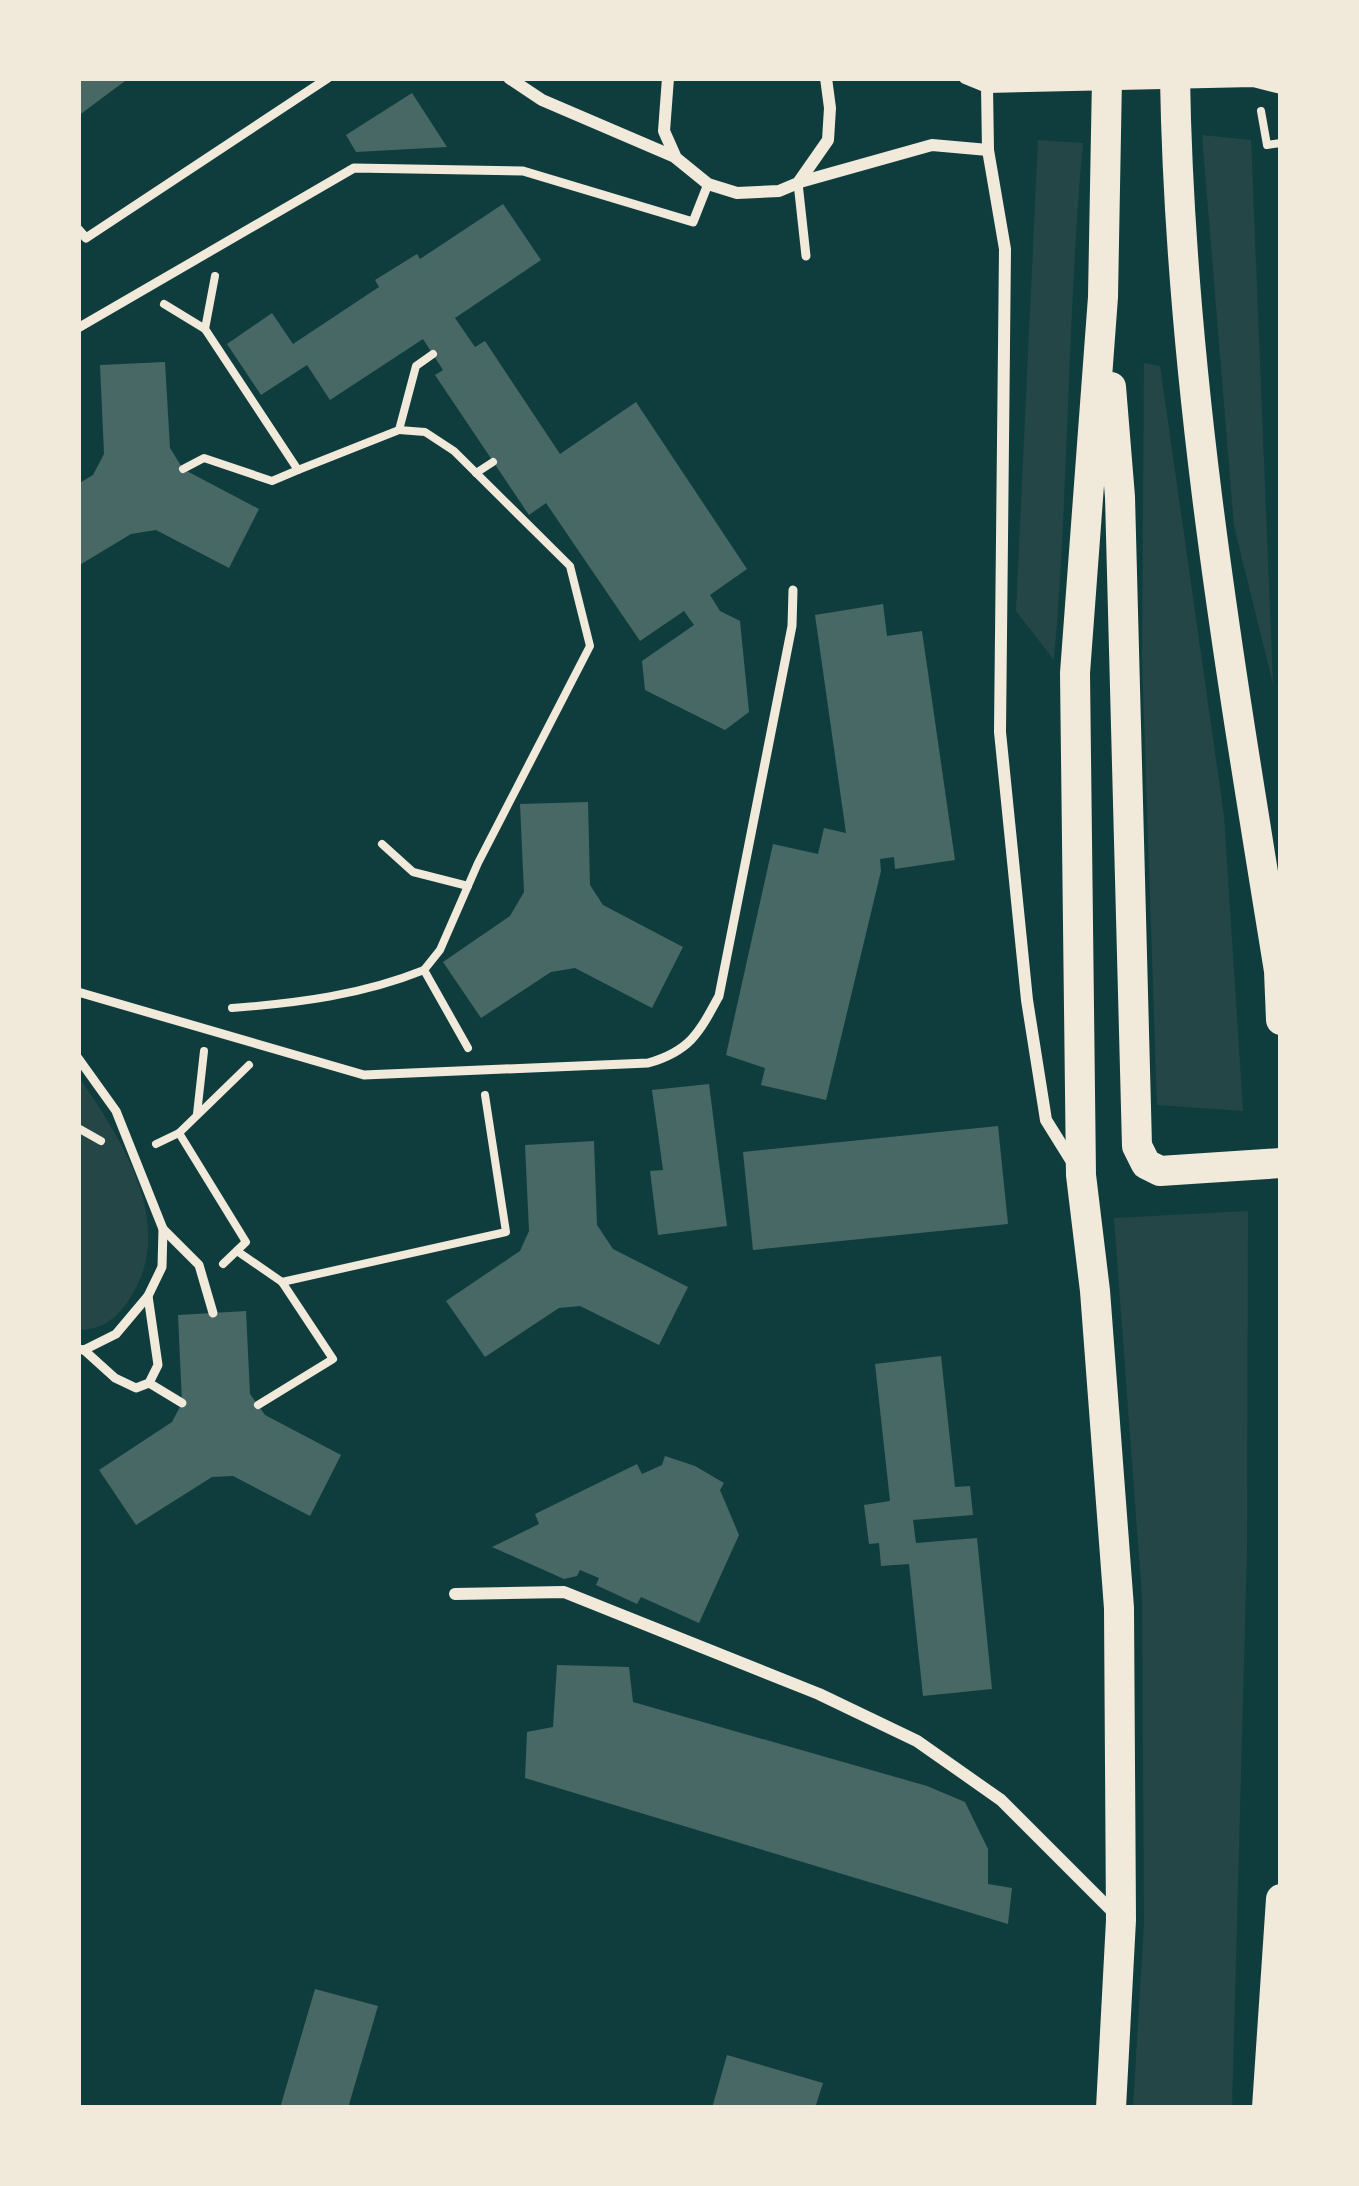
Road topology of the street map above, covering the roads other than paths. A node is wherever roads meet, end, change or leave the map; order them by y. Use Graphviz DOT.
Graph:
graph roads {
  1 [pos="328,78"];
  2 [pos="509,78"];
  3 [pos="668,78"];
  4 [pos="826,78"];
  5 [pos="964,78"];
  6 [pos="1107,78"];
  7 [pos="1175,78"];
  8 [pos="987,87"];
  9 [pos="1281,88"];
  10 [pos="988,151"];
  11 [pos="676,158"];
  12 [pos="798,183"];
  13 [pos="708,184"];
  14 [pos="81,237"];
  15 [pos="806,256"];
  16 [pos="1103,297"];
  17 [pos="78,328"];
  18 [pos="793,590"];
  19 [pos="1280,965"];
  20 [pos="78,992"];
  21 [pos="1281,1020"];
  22 [pos="78,1058"];
  23 [pos="1281,1163"];
  24 [pos="1081,1174"];
  25 [pos="164,1229"];
  26 [pos="148,1296"];
  27 [pos="213,1313"];
  28 [pos="81,1349"];
  29 [pos="149,1383"];
  30 [pos="182,1402"];
  31 [pos="455,1594"];
  32 [pos="1281,1899"];
  33 [pos="1121,1920"];
  34 [pos="1269,2102"];
  35 [pos="1111,2108"];
  1 -- 14 [label="lane"];
  2 -- 11 [label="street"];
  3 -- 11 [label="street"];
  4 -- 12 [label="street"];
  5 -- 8 [label="street"];
  6 -- 16 [label="main road"];
  7 -- 19 [label="main road"];
  8 -- 9 [label="street"];
  8 -- 10 [label="street"];
  10 -- 12 [label="street"];
  10 -- 24 [label="street"];
  11 -- 13 [label="street"];
  12 -- 13 [label="street"];
  12 -- 15 [label="lane"];
  13 -- 17 [label="lane"];
  16 -- 23 [label="main road"];
  16 -- 24 [label="main road"];
  18 -- 20 [label="lane"];
  19 -- 21 [label="main road"];
  22 -- 25 [label="lane"];
  24 -- 33 [label="main road"];
  25 -- 26 [label="lane"];
  25 -- 27 [label="lane"];
  26 -- 28 [label="lane"];
  26 -- 29 [label="lane"];
  28 -- 29 [label="lane"];
  29 -- 30 [label="lane"];
  31 -- 33 [label="street"];
  32 -- 34 [label="main road"];
  33 -- 35 [label="main road"];
}
